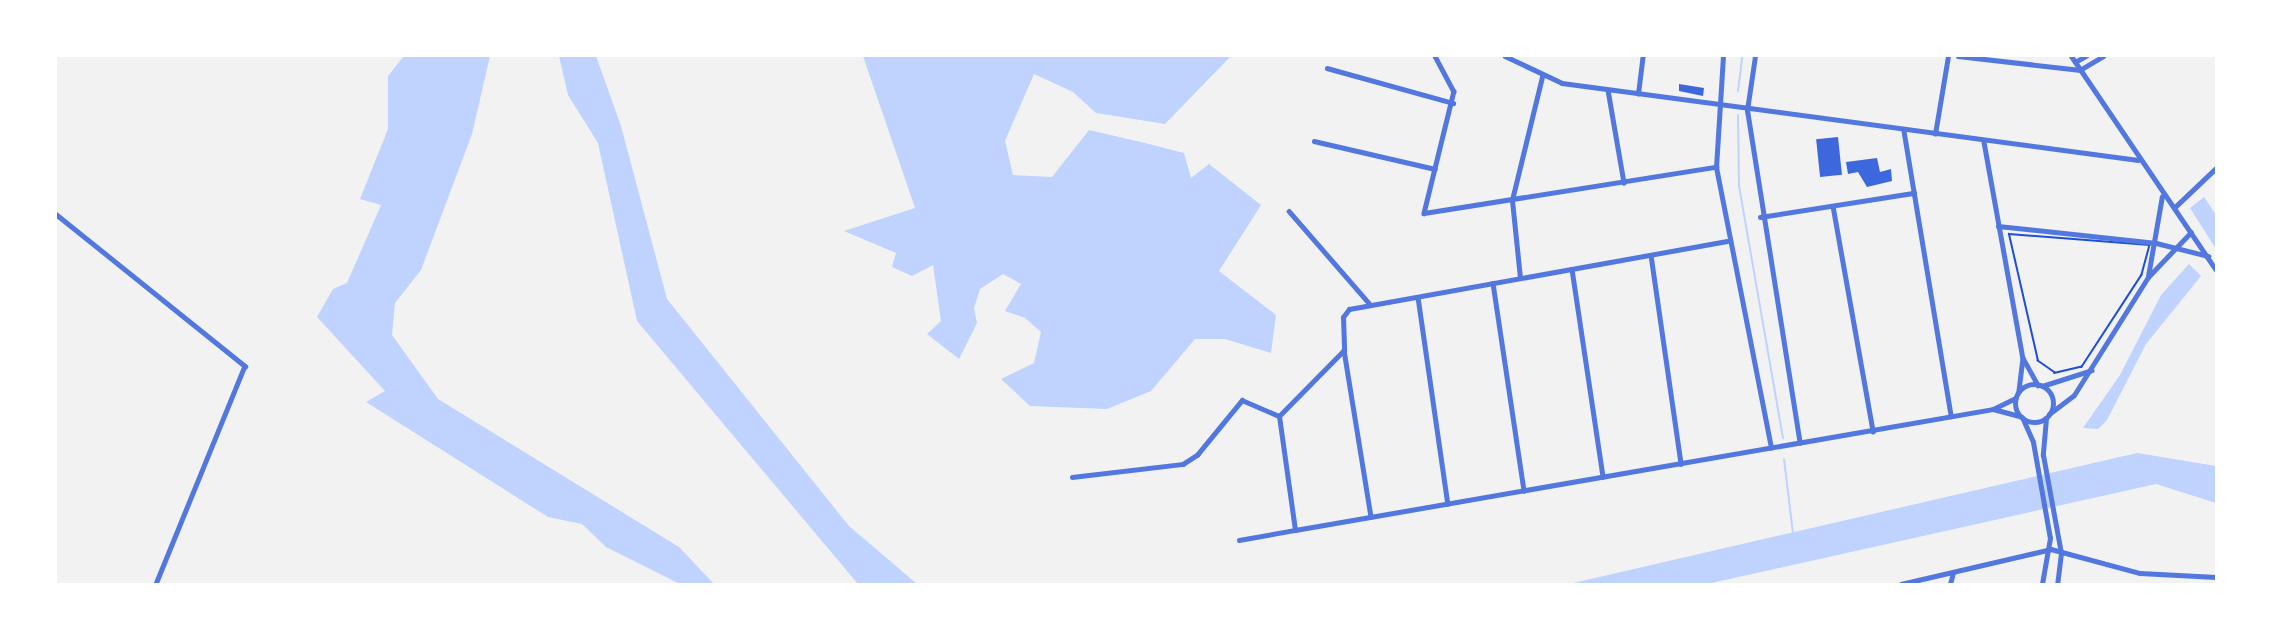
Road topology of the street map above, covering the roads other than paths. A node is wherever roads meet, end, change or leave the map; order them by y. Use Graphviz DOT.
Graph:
graph roads {
  1 [pos="1435,56"];
  2 [pos="1505,56"];
  3 [pos="1643,56"];
  4 [pos="1723,56"];
  5 [pos="1755,56"];
  6 [pos="1948,56"];
  7 [pos="1958,56"];
  8 [pos="2071,56"];
  9 [pos="2086,56"];
  10 [pos="2103,56"];
  11 [pos="2075,62"];
  12 [pos="1327,68"];
  13 [pos="2080,70"];
  14 [pos="1542,77"];
  15 [pos="1608,90"];
  16 [pos="1638,94"];
  17 [pos="1453,103"];
  18 [pos="1717,105"];
  19 [pos="1747,110"];
  20 [pos="1904,131"];
  21 [pos="1935,135"];
  22 [pos="1314,141"];
  23 [pos="1984,142"];
  24 [pos="2138,160"];
  25 [pos="1716,167"];
  26 [pos="2217,168"];
  27 [pos="1435,169"];
  28 [pos="1624,183"];
  29 [pos="1914,193"];
  30 [pos="2162,196"];
  31 [pos="1512,200"];
  32 [pos="1833,206"];
  33 [pos="2174,208"];
  34 [pos="1289,211"];
  35 [pos="2160,213"];
  36 [pos="56,214"];
  37 [pos="1760,218"];
  38 [pos="1998,226"];
  39 [pos="2191,232"];
  40 [pos="1727,242"];
  41 [pos="2153,244"];
  42 [pos="2178,250"];
  43 [pos="1651,255"];
  44 [pos="2208,256"];
  45 [pos="1572,269"];
  46 [pos="2217,270"];
  47 [pos="2148,277"];
  48 [pos="1520,278"];
  49 [pos="1493,283"];
  50 [pos="1418,297"];
  51 [pos="1369,303"];
  52 [pos="1344,350"];
  53 [pos="2023,358"];
  54 [pos="2092,370"];
  55 [pos="2040,385"];
  56 [pos="2018,395"];
  57 [pos="1993,410"];
  58 [pos="1279,416"];
  59 [pos="1951,416"];
  60 [pos="2021,416"];
  61 [pos="2048,416"];
  62 [pos="1873,431"];
  63 [pos="1800,443"];
  64 [pos="1771,448"];
  65 [pos="1681,464"];
  66 [pos="1072,477"];
  67 [pos="1603,477"];
  68 [pos="1524,491"];
  69 [pos="1448,504"];
  70 [pos="1371,517"];
  71 [pos="1295,530"];
  72 [pos="1239,540"];
  73 [pos="2050,549"];
  74 [pos="2061,553"];
  75 [pos="1953,573"];
  76 [pos="2217,577"];
  77 [pos="2207,582"];
  78 [pos="156,585"];
  79 [pos="1901,585"];
  80 [pos="1950,585"];
  81 [pos="2042,585"];
  82 [pos="2057,585"];
  1 -- 17 [label="street"];
  2 -- 14 [label="street"];
  3 -- 16 [label="street"];
  4 -- 18 [label="street"];
  5 -- 19 [label="street"];
  6 -- 21 [label="street"];
  7 -- 13 [label="street"];
  8 -- 11 [label="street"];
  9 -- 11 [label="street"];
  10 -- 13 [label="street"];
  11 -- 13 [label="street"];
  12 -- 17 [label="street"];
  13 -- 24 [label="street"];
  14 -- 15 [label="street"];
  14 -- 31 [label="street"];
  15 -- 16 [label="street"];
  15 -- 28 [label="street"];
  16 -- 18 [label="street"];
  17 -- 27 [label="street"];
  18 -- 19 [label="street"];
  18 -- 25 [label="street"];
  19 -- 20 [label="street"];
  19 -- 37 [label="street"];
  20 -- 21 [label="street"];
  20 -- 29 [label="street"];
  21 -- 23 [label="street"];
  22 -- 27 [label="street"];
  23 -- 24 [label="street"];
  23 -- 38 [label="street"];
  24 -- 30 [label="street"];
  25 -- 28 [label="street"];
  25 -- 40 [label="street"];
  26 -- 33 [label="street"];
  27 -- 31 [label="street"];
  28 -- 31 [label="street"];
  29 -- 32 [label="street"];
  29 -- 59 [label="street"];
  30 -- 33 [label="street"];
  30 -- 35 [label="street"];
  31 -- 48 [label="street"];
  32 -- 37 [label="street"];
  32 -- 62 [label="street"];
  33 -- 35 [label="street"];
  33 -- 39 [label="street"];
  34 -- 51 [label="street"];
  35 -- 41 [label="street"];
  36 -- 78 [label="street"];
  37 -- 63 [label="street"];
  38 -- 41 [label="street"];
  38 -- 53 [label="street"];
  39 -- 42 [label="street"];
  39 -- 44 [label="street"];
  40 -- 43 [label="street"];
  40 -- 64 [label="street"];
  41 -- 42 [label="street"];
  41 -- 47 [label="street"];
  42 -- 44 [label="street"];
  42 -- 47 [label="street"];
  43 -- 45 [label="street"];
  43 -- 65 [label="street"];
  44 -- 46 [label="street"];
  45 -- 48 [label="street"];
  45 -- 67 [label="street"];
  47 -- 54 [label="street"];
  48 -- 49 [label="street"];
  49 -- 50 [label="street"];
  49 -- 68 [label="street"];
  50 -- 51 [label="street"];
  50 -- 69 [label="street"];
  51 -- 52 [label="street"];
  52 -- 58 [label="street"];
  52 -- 70 [label="street"];
  53 -- 55 [label="street"];
  53 -- 56 [label="street"];
  54 -- 55 [label="street"];
  54 -- 61 [label="street"];
  55 -- 56 [label="street"];
  55 -- 61 [label="street"];
  56 -- 57 [label="street"];
  56 -- 60 [label="street"];
  57 -- 59 [label="street"];
  57 -- 60 [label="street"];
  58 -- 66 [label="street"];
  58 -- 71 [label="street"];
  59 -- 62 [label="street"];
  60 -- 61 [label="street"];
  60 -- 73 [label="street"];
  61 -- 74 [label="street"];
  62 -- 63 [label="street"];
  63 -- 64 [label="street"];
  64 -- 65 [label="street"];
  65 -- 67 [label="street"];
  67 -- 68 [label="street"];
  68 -- 69 [label="street"];
  69 -- 70 [label="street"];
  70 -- 71 [label="street"];
  71 -- 72 [label="street"];
  73 -- 74 [label="street"];
  73 -- 75 [label="street"];
  73 -- 81 [label="street"];
  74 -- 77 [label="street"];
  74 -- 82 [label="street"];
  75 -- 79 [label="street"];
  75 -- 80 [label="street"];
  76 -- 77 [label="street"];
}
